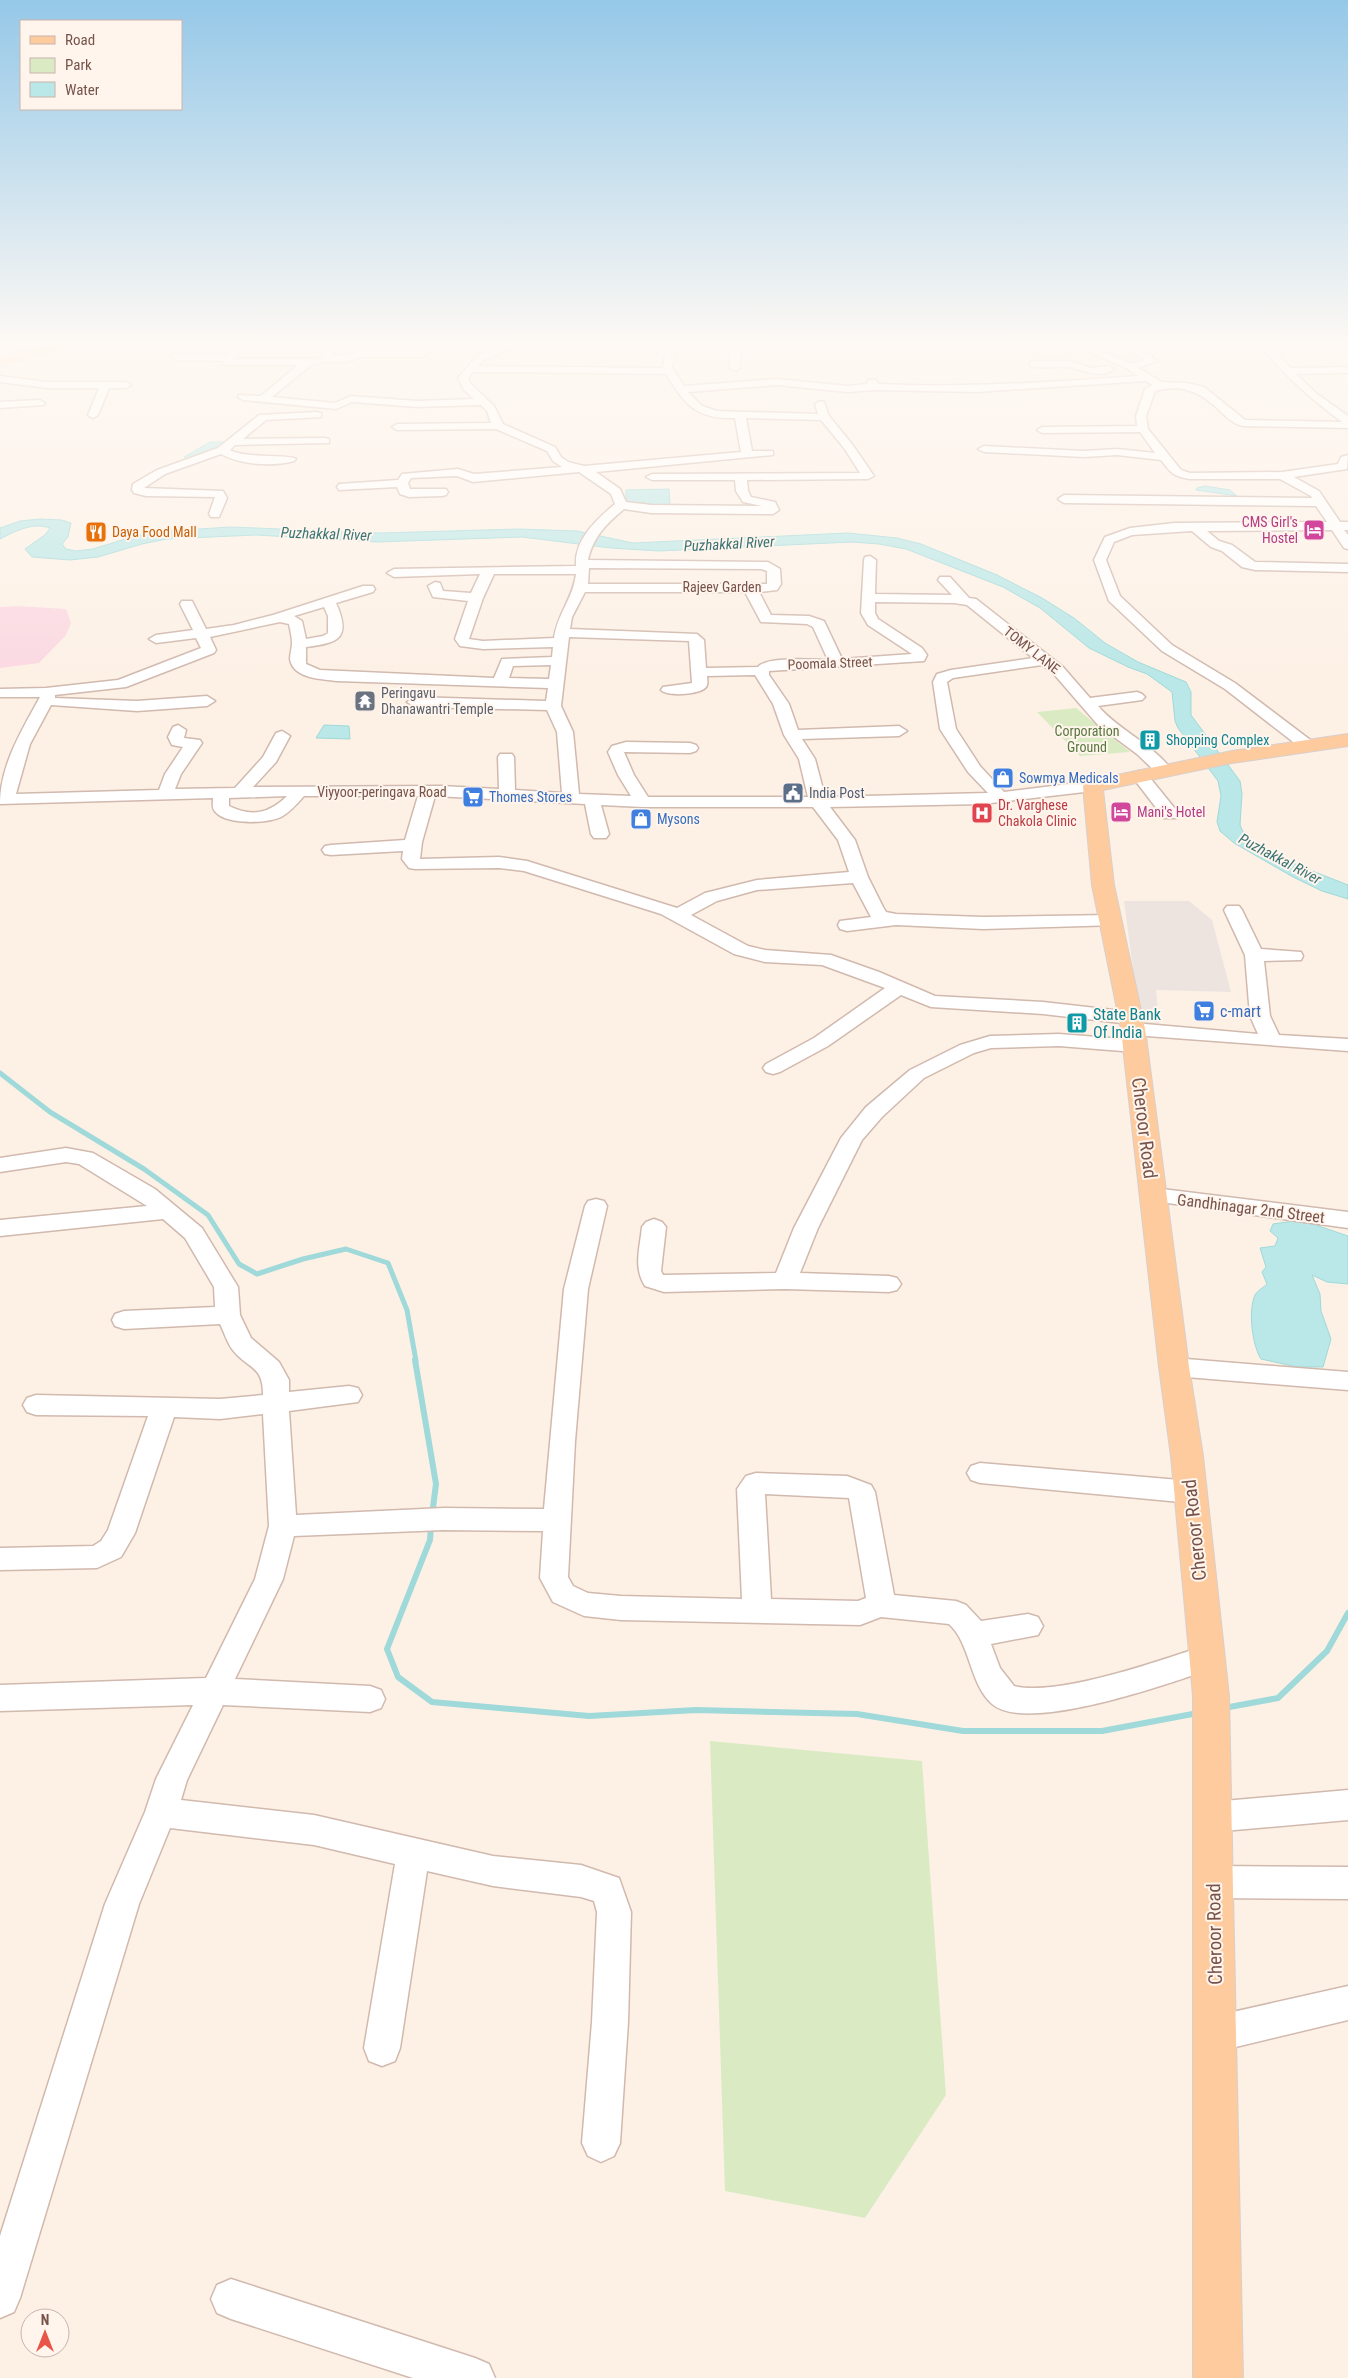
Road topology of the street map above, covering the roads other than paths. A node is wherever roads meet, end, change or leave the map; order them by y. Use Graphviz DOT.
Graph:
graph roads {
  1 [pos="214,453"];
  2 [pos="226,453"];
  3 [pos="553,453"];
  4 [pos="769,453"];
  5 [pos="852,453"];
  6 [pos="1126,453"];
  7 [pos="1161,453"];
  8 [pos="747,455"];
  9 [pos="1164,457"];
  10 [pos="1348,458"];
  11 [pos="290,459"];
  12 [pos="581,470"];
  13 [pos="1282,475"];
  14 [pos="741,477"];
  15 [pos="597,478"];
  16 [pos="617,478"];
  17 [pos="637,478"];
  18 [pos="402,483"];
  19 [pos="343,488"];
  20 [pos="442,492"];
  21 [pos="1064,498"];
  22 [pos="1320,502"];
  23 [pos="621,505"];
  24 [pos="216,514"];
  25 [pos="1334,526"];
  26 [pos="1348,526"];
  27 [pos="1195,527"];
  28 [pos="1348,546"];
  29 [pos="870,560"];
  30 [pos="583,567"];
  31 [pos="1348,568"];
  32 [pos="489,570"];
  33 [pos="394,572"];
  34 [pos="945,580"];
  35 [pos="435,586"];
  36 [pos="581,588"];
  37 [pos="750,588"];
  38 [pos="368,589"];
  39 [pos="476,598"];
  40 [pos="868,598"];
  41 [pos="964,600"];
  42 [pos="329,602"];
  43 [pos="188,604"];
  44 [pos="278,617"];
  45 [pos="203,634"];
  46 [pos="561,637"];
  47 [pos="156,639"];
  48 [pos="299,644"];
  49 [pos="1046,660"];
  50 [pos="558,661"];
  51 [pos="837,664"];
  52 [pos="762,670"];
  53 [pos="699,672"];
  54 [pos="500,682"];
  55 [pos="555,684"];
  56 [pos="668,690"];
  57 [pos="0,693"];
  58 [pos="46,697"];
  59 [pos="1137,697"];
  60 [pos="208,701"];
  61 [pos="415,702"];
  62 [pos="1088,703"];
  63 [pos="552,706"];
  64 [pos="178,730"];
  65 [pos="899,730"];
  66 [pos="792,735"];
  67 [pos="282,736"];
  68 [pos="1348,740"];
  69 [pos="1307,745"];
  70 [pos="690,748"];
  71 [pos="506,757"];
  72 [pos="1164,772"];
  73 [pos="1093,786"];
  74 [pos="299,791"];
  75 [pos="428,791"];
  76 [pos="240,792"];
  77 [pos="221,793"];
  78 [pos="166,794"];
  79 [pos="507,795"];
  80 [pos="1000,797"];
  81 [pos="3,799"];
  82 [pos="571,799"];
  83 [pos="592,800"];
  84 [pos="643,802"];
  85 [pos="818,802"];
  86 [pos="1170,814"];
  87 [pos="600,834"];
  88 [pos="412,845"];
  89 [pos="331,850"];
  90 [pos="859,877"];
  91 [pos="1233,910"];
  92 [pos="678,915"];
  93 [pos="896,920"];
  94 [pos="1111,922"];
  95 [pos="848,925"];
  96 [pos="1254,955"];
  97 [pos="1294,956"];
  98 [pos="898,988"];
  99 [pos="1133,1031"];
  100 [pos="1272,1041"];
  101 [pos="1348,1045"];
  102 [pos="773,1068"];
  103 [pos="0,1165"];
  104 [pos="1154,1195"];
  105 [pos="596,1206"];
  106 [pos="168,1211"];
  107 [pos="1348,1220"];
  108 [pos="654,1227"];
  109 [pos="0,1228"];
  110 [pos="786,1281"];
  111 [pos="889,1284"];
  112 [pos="228,1315"];
  113 [pos="124,1320"];
  114 [pos="1174,1367"];
  115 [pos="1348,1381"];
  116 [pos="349,1395"];
  117 [pos="276,1404"];
  118 [pos="36,1405"];
  119 [pos="164,1407"];
  120 [pos="980,1473"];
  121 [pos="1191,1492"];
  122 [pos="558,1520"];
  123 [pos="283,1526"];
  124 [pos="0,1559"];
  125 [pos="879,1605"];
  126 [pos="757,1611"];
  127 [pos="1028,1626"];
  128 [pos="973,1634"];
  129 [pos="1208,1670"];
  130 [pos="213,1691"];
  131 [pos="0,1698"];
  132 [pos="370,1699"];
  133 [pos="1348,1804"];
  134 [pos="1212,1807"];
  135 [pos="161,1812"];
  136 [pos="413,1852"];
  137 [pos="1213,1882"];
  138 [pos="1348,1883"];
  139 [pos="1348,2002"];
  140 [pos="1215,2034"];
  141 [pos="382,2048"];
  142 [pos="601,2143"];
  143 [pos="0,2298"];
  144 [pos="231,2299"];
  145 [pos="475,2378"];
  146 [pos="1216,2378"];
  1 -- 24 [label="street"];
  2 -- 11 [label="street"];
  3 -- 12 [label="street"];
  4 -- 8 [label="street"];
  5 -- 14 [label="street"];
  6 -- 9 [label="street"];
  7 -- 9 [label="street"];
  8 -- 12 [label="street"];
  9 -- 13 [label="street"];
  10 -- 13 [label="street"];
  12 -- 15 [label="street"];
  12 -- 18 [label="street"];
  13 -- 22 [label="street"];
  14 -- 17 [label="street"];
  14 -- 23 [label="street"];
  15 -- 16 [label="street"];
  15 -- 23 [label="street"];
  18 -- 19 [label="street"];
  18 -- 20 [label="street"];
  21 -- 22 [label="street"];
  22 -- 25 [label="street"];
  23 -- 30 [label="street"];
  25 -- 26 [label="street"];
  25 -- 27 [label="street"];
  25 -- 28 [label="street"];
  27 -- 31 [label="street"];
  27 -- 69 [label="street"];
  29 -- 40 [label="street, Poomala Street"];
  30 -- 32 [label="street"];
  30 -- 36 [label="street"];
  30 -- 37 [label="street, Rajeev Garden"];
  32 -- 33 [label="street"];
  32 -- 39 [label="street"];
  34 -- 41 [label="street, TOMY LANE"];
  35 -- 39 [label="street"];
  36 -- 37 [label="street, Rajeev Garden"];
  36 -- 46 [label="street"];
  37 -- 51 [label="street"];
  38 -- 42 [label="street"];
  39 -- 46 [label="street"];
  40 -- 41 [label="street"];
  40 -- 51 [label="street, Poomala Street"];
  41 -- 49 [label="street, TOMY LANE"];
  42 -- 44 [label="street"];
  42 -- 48 [label="street"];
  43 -- 45 [label="street"];
  44 -- 45 [label="street"];
  44 -- 48 [label="street"];
  45 -- 47 [label="street"];
  45 -- 58 [label="street"];
  46 -- 50 [label="street"];
  46 -- 53 [label="street"];
  48 -- 54 [label="street"];
  49 -- 62 [label="street, TOMY LANE"];
  49 -- 80 [label="street"];
  50 -- 54 [label="street"];
  50 -- 55 [label="street"];
  51 -- 52 [label="street, Poomala Street"];
  52 -- 53 [label="street"];
  52 -- 66 [label="street, Poomala Street"];
  53 -- 56 [label="street"];
  54 -- 55 [label="street"];
  55 -- 63 [label="street"];
  57 -- 58 [label="street"];
  58 -- 60 [label="street"];
  58 -- 81 [label="street"];
  59 -- 62 [label="street"];
  61 -- 63 [label="street"];
  62 -- 72 [label="street, TOMY LANE"];
  63 -- 82 [label="street"];
  64 -- 78 [label="street"];
  65 -- 66 [label="street"];
  66 -- 85 [label="street, Poomala Street"];
  67 -- 76 [label="street"];
  68 -- 69 [label="main road"];
  69 -- 72 [label="main road"];
  70 -- 84 [label="street"];
  71 -- 79 [label="street"];
  72 -- 73 [label="main road"];
  72 -- 86 [label="street, TOMY LANE"];
  73 -- 80 [label="street, Viyyoor-peringava Road"];
  73 -- 94 [label="main road, Cheroor Road"];
  74 -- 75 [label="street, Viyyoor-peringava Road"];
  74 -- 76 [label="street, Viyyoor-peringava Road"];
  74 -- 77 [label="street"];
  75 -- 79 [label="street, Viyyoor-peringava Road"];
  75 -- 88 [label="street"];
  76 -- 77 [label="street, Viyyoor-peringava Road"];
  77 -- 78 [label="street, Viyyoor-peringava Road"];
  78 -- 81 [label="street, Viyyoor-peringava Road"];
  79 -- 82 [label="street, Viyyoor-peringava Road"];
  80 -- 85 [label="street, Viyyoor-peringava Road"];
  82 -- 83 [label="street, Viyyoor-peringava Road"];
  83 -- 84 [label="street, Viyyoor-peringava Road"];
  83 -- 87 [label="street"];
  84 -- 85 [label="street, Viyyoor-peringava Road"];
  85 -- 90 [label="street"];
  88 -- 89 [label="street"];
  88 -- 92 [label="street"];
  90 -- 92 [label="street"];
  90 -- 93 [label="street"];
  91 -- 96 [label="street"];
  92 -- 98 [label="street"];
  93 -- 94 [label="street"];
  93 -- 95 [label="street"];
  94 -- 99 [label="main road, Cheroor Road"];
  96 -- 97 [label="street"];
  96 -- 100 [label="street"];
  98 -- 99 [label="street"];
  98 -- 102 [label="street"];
  99 -- 100 [label="street"];
  99 -- 104 [label="main road, Cheroor Road"];
  99 -- 110 [label="street"];
  100 -- 101 [label="street"];
  103 -- 106 [label="street"];
  104 -- 107 [label="street, Gandhinagar 2nd Street"];
  104 -- 114 [label="main road, Cheroor Road"];
  105 -- 122 [label="street"];
  106 -- 109 [label="street"];
  106 -- 112 [label="street"];
  108 -- 110 [label="street"];
  110 -- 111 [label="street"];
  112 -- 113 [label="street"];
  112 -- 117 [label="street"];
  114 -- 115 [label="street"];
  114 -- 121 [label="main road, Cheroor Road"];
  116 -- 117 [label="street"];
  117 -- 119 [label="street"];
  117 -- 123 [label="street"];
  118 -- 119 [label="street"];
  119 -- 124 [label="street"];
  120 -- 121 [label="street"];
  121 -- 129 [label="main road, Cheroor Road"];
  122 -- 123 [label="street"];
  122 -- 126 [label="street"];
  123 -- 130 [label="street"];
  125 -- 126 [label="street"];
  125 -- 126 [label="street"];
  125 -- 128 [label="street"];
  127 -- 128 [label="street"];
  128 -- 129 [label="street"];
  129 -- 134 [label="main road, Cheroor Road"];
  130 -- 131 [label="street"];
  130 -- 132 [label="street"];
  130 -- 135 [label="street"];
  133 -- 134 [label="street"];
  134 -- 137 [label="main road, Cheroor Road"];
  135 -- 136 [label="street"];
  135 -- 143 [label="street"];
  136 -- 141 [label="street"];
  136 -- 142 [label="street"];
  137 -- 138 [label="street"];
  137 -- 140 [label="main road, Cheroor Road"];
  139 -- 140 [label="street"];
  140 -- 146 [label="main road, Cheroor Road"];
  144 -- 145 [label="street"];
}
